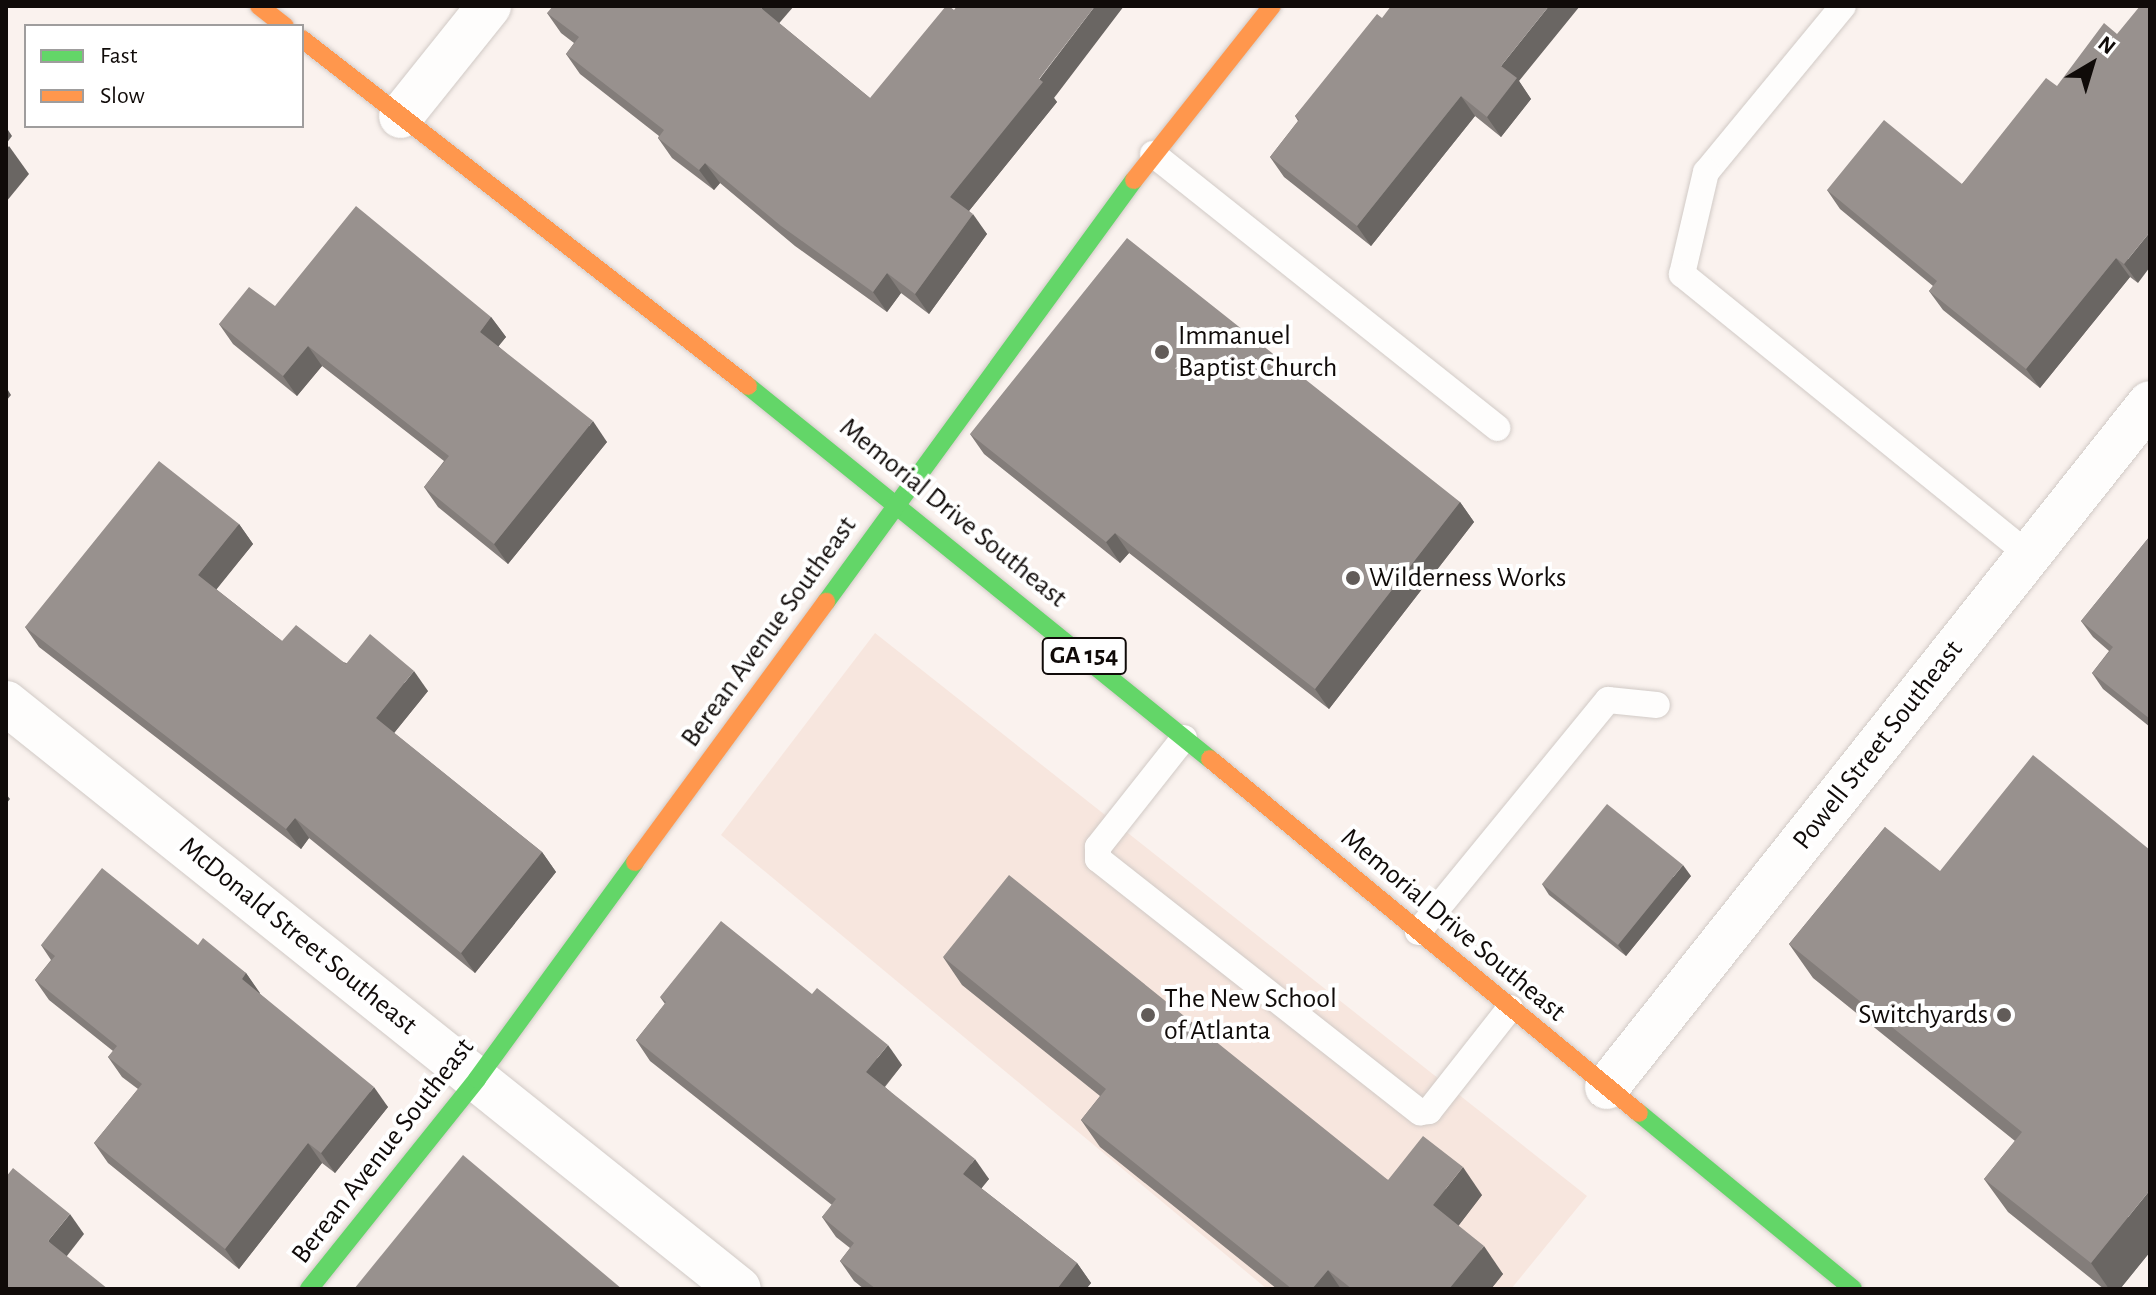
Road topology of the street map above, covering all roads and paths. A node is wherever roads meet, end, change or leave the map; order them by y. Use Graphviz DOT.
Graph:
graph roads {
  1 [pos="259,6"];
  2 [pos="489,6"];
  3 [pos="1272,6"];
  4 [pos="1843,6"];
  5 [pos="282,24"];
  6 [pos="304,41"];
  7 [pos="401,116"];
  8 [pos="1153,154"];
  9 [pos="2150,403"];
  10 [pos="1497,428"];
  11 [pos="898,502"];
  12 [pos="2029,555"];
  13 [pos="6,703"];
  14 [pos="1657,705"];
  15 [pos="1184,738"];
  16 [pos="1418,932"];
  17 [pos="1510,1008"];
  18 [pos="477,1079"];
  19 [pos="1607,1087"];
  20 [pos="309,1289"];
  21 [pos="739,1289"];
  22 [pos="1853,1289"];
  1 -- 5 [label="main road"];
  2 -- 7 [label="street"];
  3 -- 8 [label="main road, Berean Avenue Southeast"];
  4 -- 12 [label="lane"];
  6 -- 7 [label="main road, Memorial Drive Southeast / GA 154"];
  7 -- 11 [label="main road, Memorial Drive Southeast / GA 154"];
  8 -- 10 [label="lane"];
  8 -- 11 [label="main road, Berean Avenue Southeast"];
  9 -- 12 [label="street, Powell Street Southeast"];
  11 -- 15 [label="main road, Memorial Drive Southeast / GA 154"];
  11 -- 18 [label="main road, Berean Avenue Southeast"];
  12 -- 19 [label="street, Powell Street Southeast"];
  13 -- 18 [label="street, McDonald Street Southeast"];
  14 -- 16 [label="lane"];
  15 -- 16 [label="main road, Memorial Drive Southeast / GA 154"];
  15 -- 17 [label="lane"];
  16 -- 17 [label="main road, Memorial Drive Southeast / GA 154"];
  17 -- 19 [label="main road, Memorial Drive Southeast / GA 154"];
  18 -- 20 [label="main road, Berean Avenue Southeast"];
  18 -- 21 [label="street, McDonald Street Southeast"];
  19 -- 22 [label="main road, Memorial Drive Southeast / GA 154"];
}
